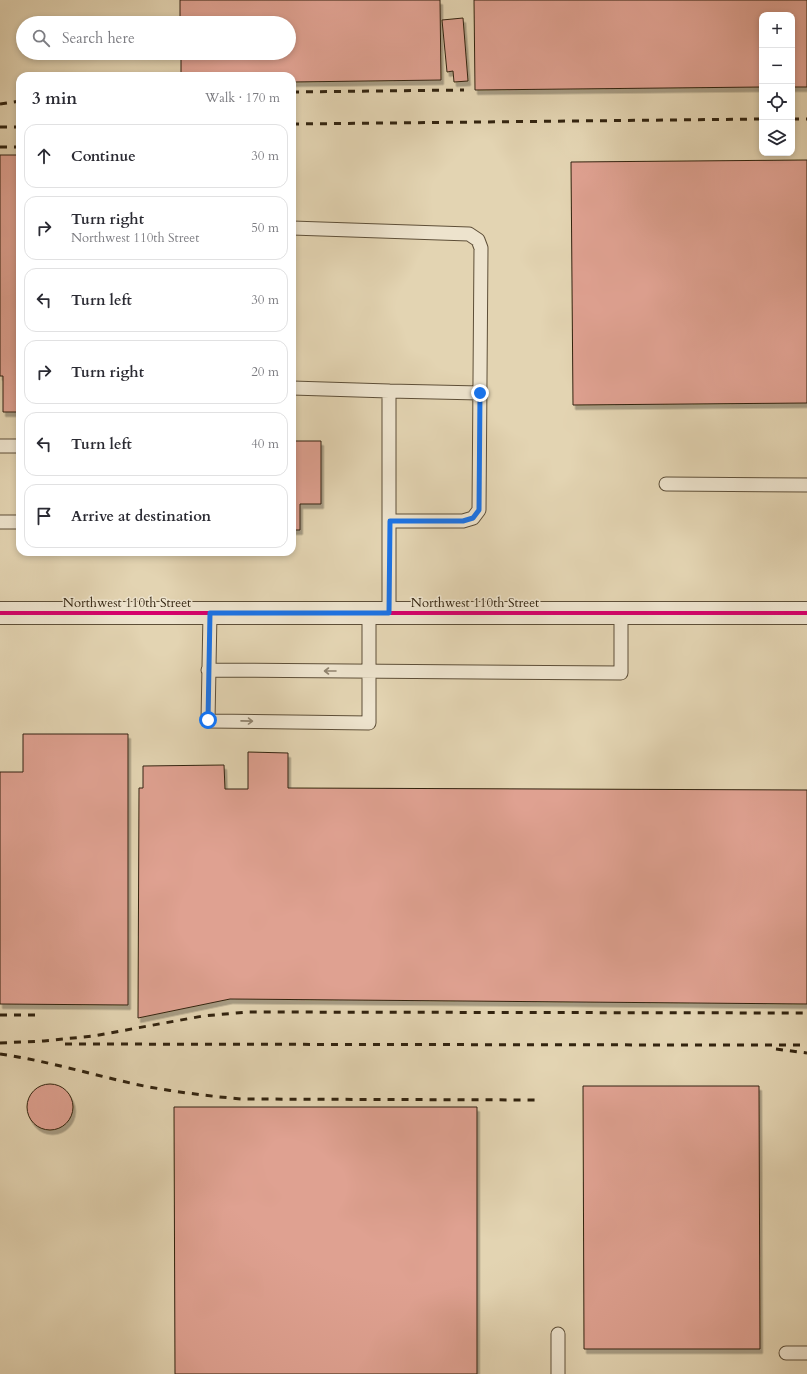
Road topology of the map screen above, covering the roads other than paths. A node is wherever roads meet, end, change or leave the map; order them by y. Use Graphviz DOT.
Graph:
graph roads {
  1 [pos="296,228"];
  2 [pos="296,388"];
  3 [pos="389,391"];
  4 [pos="480,393"];
  5 [pos="0,446"];
  6 [pos="16,446"];
  7 [pos="666,484"];
  8 [pos="807,484"];
  9 [pos="390,521"];
  10 [pos="0,522"];
  11 [pos="16,522"];
  12 [pos="0,613"];
  13 [pos="210,613"];
  14 [pos="379,613"];
  15 [pos="622,613"];
  16 [pos="807,613"];
  17 [pos="208,670"];
  18 [pos="369,671"];
  19 [pos="558,1334"];
  20 [pos="786,1353"];
  21 [pos="807,1353"];
  22 [pos="558,1374"];
  1 -- 4 [label="lane"];
  2 -- 3 [label="lane"];
  3 -- 4 [label="lane"];
  3 -- 9 [label="lane"];
  4 -- 9 [label="lane"];
  5 -- 6 [label="lane"];
  7 -- 8 [label="lane"];
  9 -- 14 [label="lane"];
  10 -- 11 [label="lane"];
  12 -- 13 [label="street, Northwest 110th Street"];
  13 -- 14 [label="street, Northwest 110th Street"];
  13 -- 17 [label="lane"];
  14 -- 15 [label="street, Northwest 110th Street"];
  14 -- 18 [label="lane"];
  15 -- 16 [label="street, Northwest 110th Street"];
  15 -- 18 [label="lane"];
  18 -- 17 [label="lane, one-way"];
  17 -- 18 [label="lane, one-way"];
  19 -- 22 [label="lane"];
  20 -- 21 [label="lane"];
}
